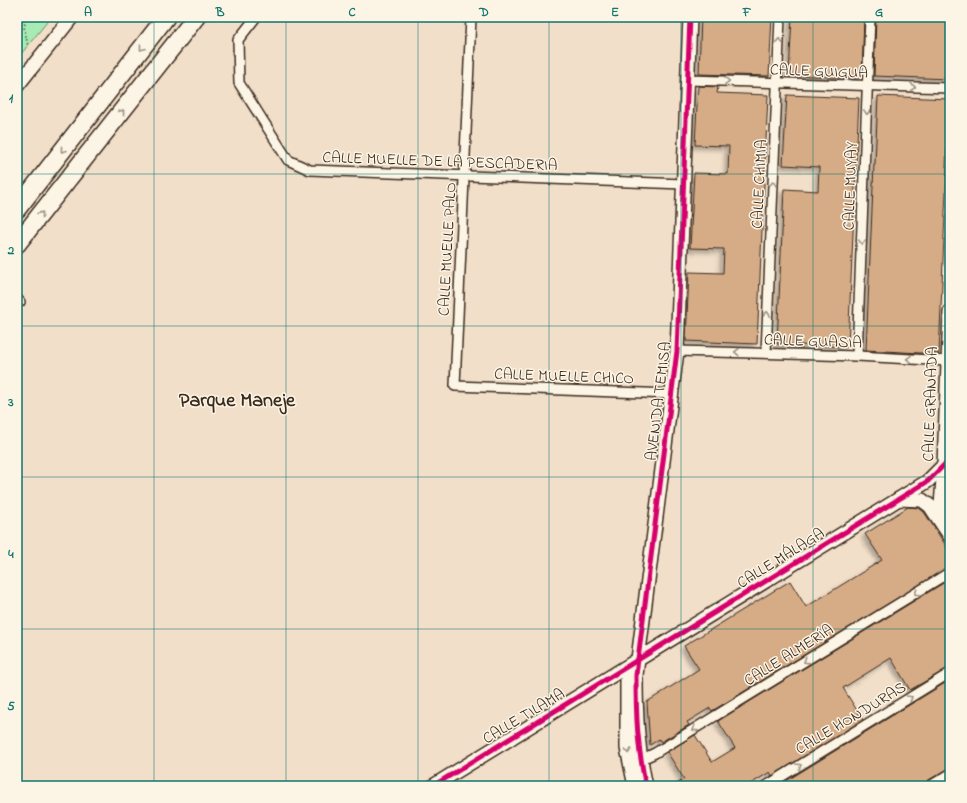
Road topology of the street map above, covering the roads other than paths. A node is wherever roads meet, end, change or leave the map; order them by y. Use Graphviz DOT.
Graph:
graph roads {
  1 [pos="72,17"];
  2 [pos="166,17"];
  3 [pos="196,17"];
  4 [pos="256,17"];
  5 [pos="471,17"];
  6 [pos="690,17"];
  7 [pos="780,17"];
  8 [pos="870,17"];
  9 [pos="688,80"];
  10 [pos="778,83"];
  11 [pos="17,86"];
  12 [pos="868,86"];
  13 [pos="950,88"];
  14 [pos="465,175"];
  15 [pos="684,184"];
  16 [pos="17,209"];
  17 [pos="17,244"];
  18 [pos="950,312"];
  19 [pos="677,351"];
  20 [pos="766,353"];
  21 [pos="857,356"];
  22 [pos="948,361"];
  23 [pos="455,386"];
  24 [pos="671,394"];
  25 [pos="944,465"];
  26 [pos="946,497"];
  27 [pos="899,499"];
  28 [pos="940,520"];
  29 [pos="950,536"];
  30 [pos="950,572"];
  31 [pos="632,663"];
  32 [pos="950,673"];
  33 [pos="640,760"];
  34 [pos="950,774"];
  35 [pos="433,786"];
  36 [pos="635,786"];
  37 [pos="646,786"];
  38 [pos="766,786"];
  39 [pos="930,786"];
  1 -- 11 [label="street"];
  2 -- 16 [label="highway, one-way"];
  17 -- 3 [label="highway, one-way"];
  4 -- 14 [label="street, CALLE MUELLE DE LA PESCADERIA"];
  5 -- 14 [label="street, CALLE MUELLE PALO"];
  6 -- 9 [label="street, AVENIDA TEMISA"];
  10 -- 7 [label="street, CALLE CHIMIA, one-way"];
  8 -- 12 [label="street, CALLE MUYAY"];
  9 -- 10 [label="street, CALLE GUIGUA, one-way"];
  9 -- 15 [label="street, AVENIDA TEMISA"];
  10 -- 12 [label="street, CALLE GUIGUA"];
  20 -- 10 [label="street, CALLE CHIMIA, one-way"];
  12 -- 13 [label="street, CALLE GUIGUA, one-way"];
  12 -- 21 [label="street, CALLE MUYAY, one-way"];
  14 -- 15 [label="street, CALLE MUELLE DE LA PESCADERIA"];
  14 -- 23 [label="street, CALLE MUELLE PALO"];
  15 -- 19 [label="street, AVENIDA TEMISA"];
  18 -- 22 [label="street, CALLE GRANADA"];
  20 -- 19 [label="street, CALLE GUASIA, one-way"];
  19 -- 24 [label="street, AVENIDA TEMISA"];
  20 -- 21 [label="street, CALLE GUASIA"];
  22 -- 21 [label="street, CALLE GUASIA, one-way"];
  22 -- 25 [label="street, CALLE GRANADA"];
  23 -- 24 [label="street, CALLE MUELLE CHICO"];
  24 -- 31 [label="street, AVENIDA TEMISA"];
  25 -- 26 [label="street, CALLE GRANADA"];
  25 -- 27 [label="street, CALLE MÁLAGA"];
  26 -- 28 [label="street, CALLE GRANADA"];
  27 -- 28 [label="street"];
  27 -- 31 [label="street, CALLE MÁLAGA"];
  28 -- 29 [label="street"];
  30 -- 33 [label="street, CALLE ALMERÍA, one-way"];
  31 -- 33 [label="street, AVENIDA TEMISA"];
  31 -- 35 [label="street, CALLE TILAMA"];
  31 -- 36 [label="street, AVENIDA TEMISA, one-way"];
  38 -- 32 [label="street, CALLE HONDURAS, one-way"];
  33 -- 37 [label="street, AVENIDA TEMISA"];
  34 -- 39 [label="street"];
}
